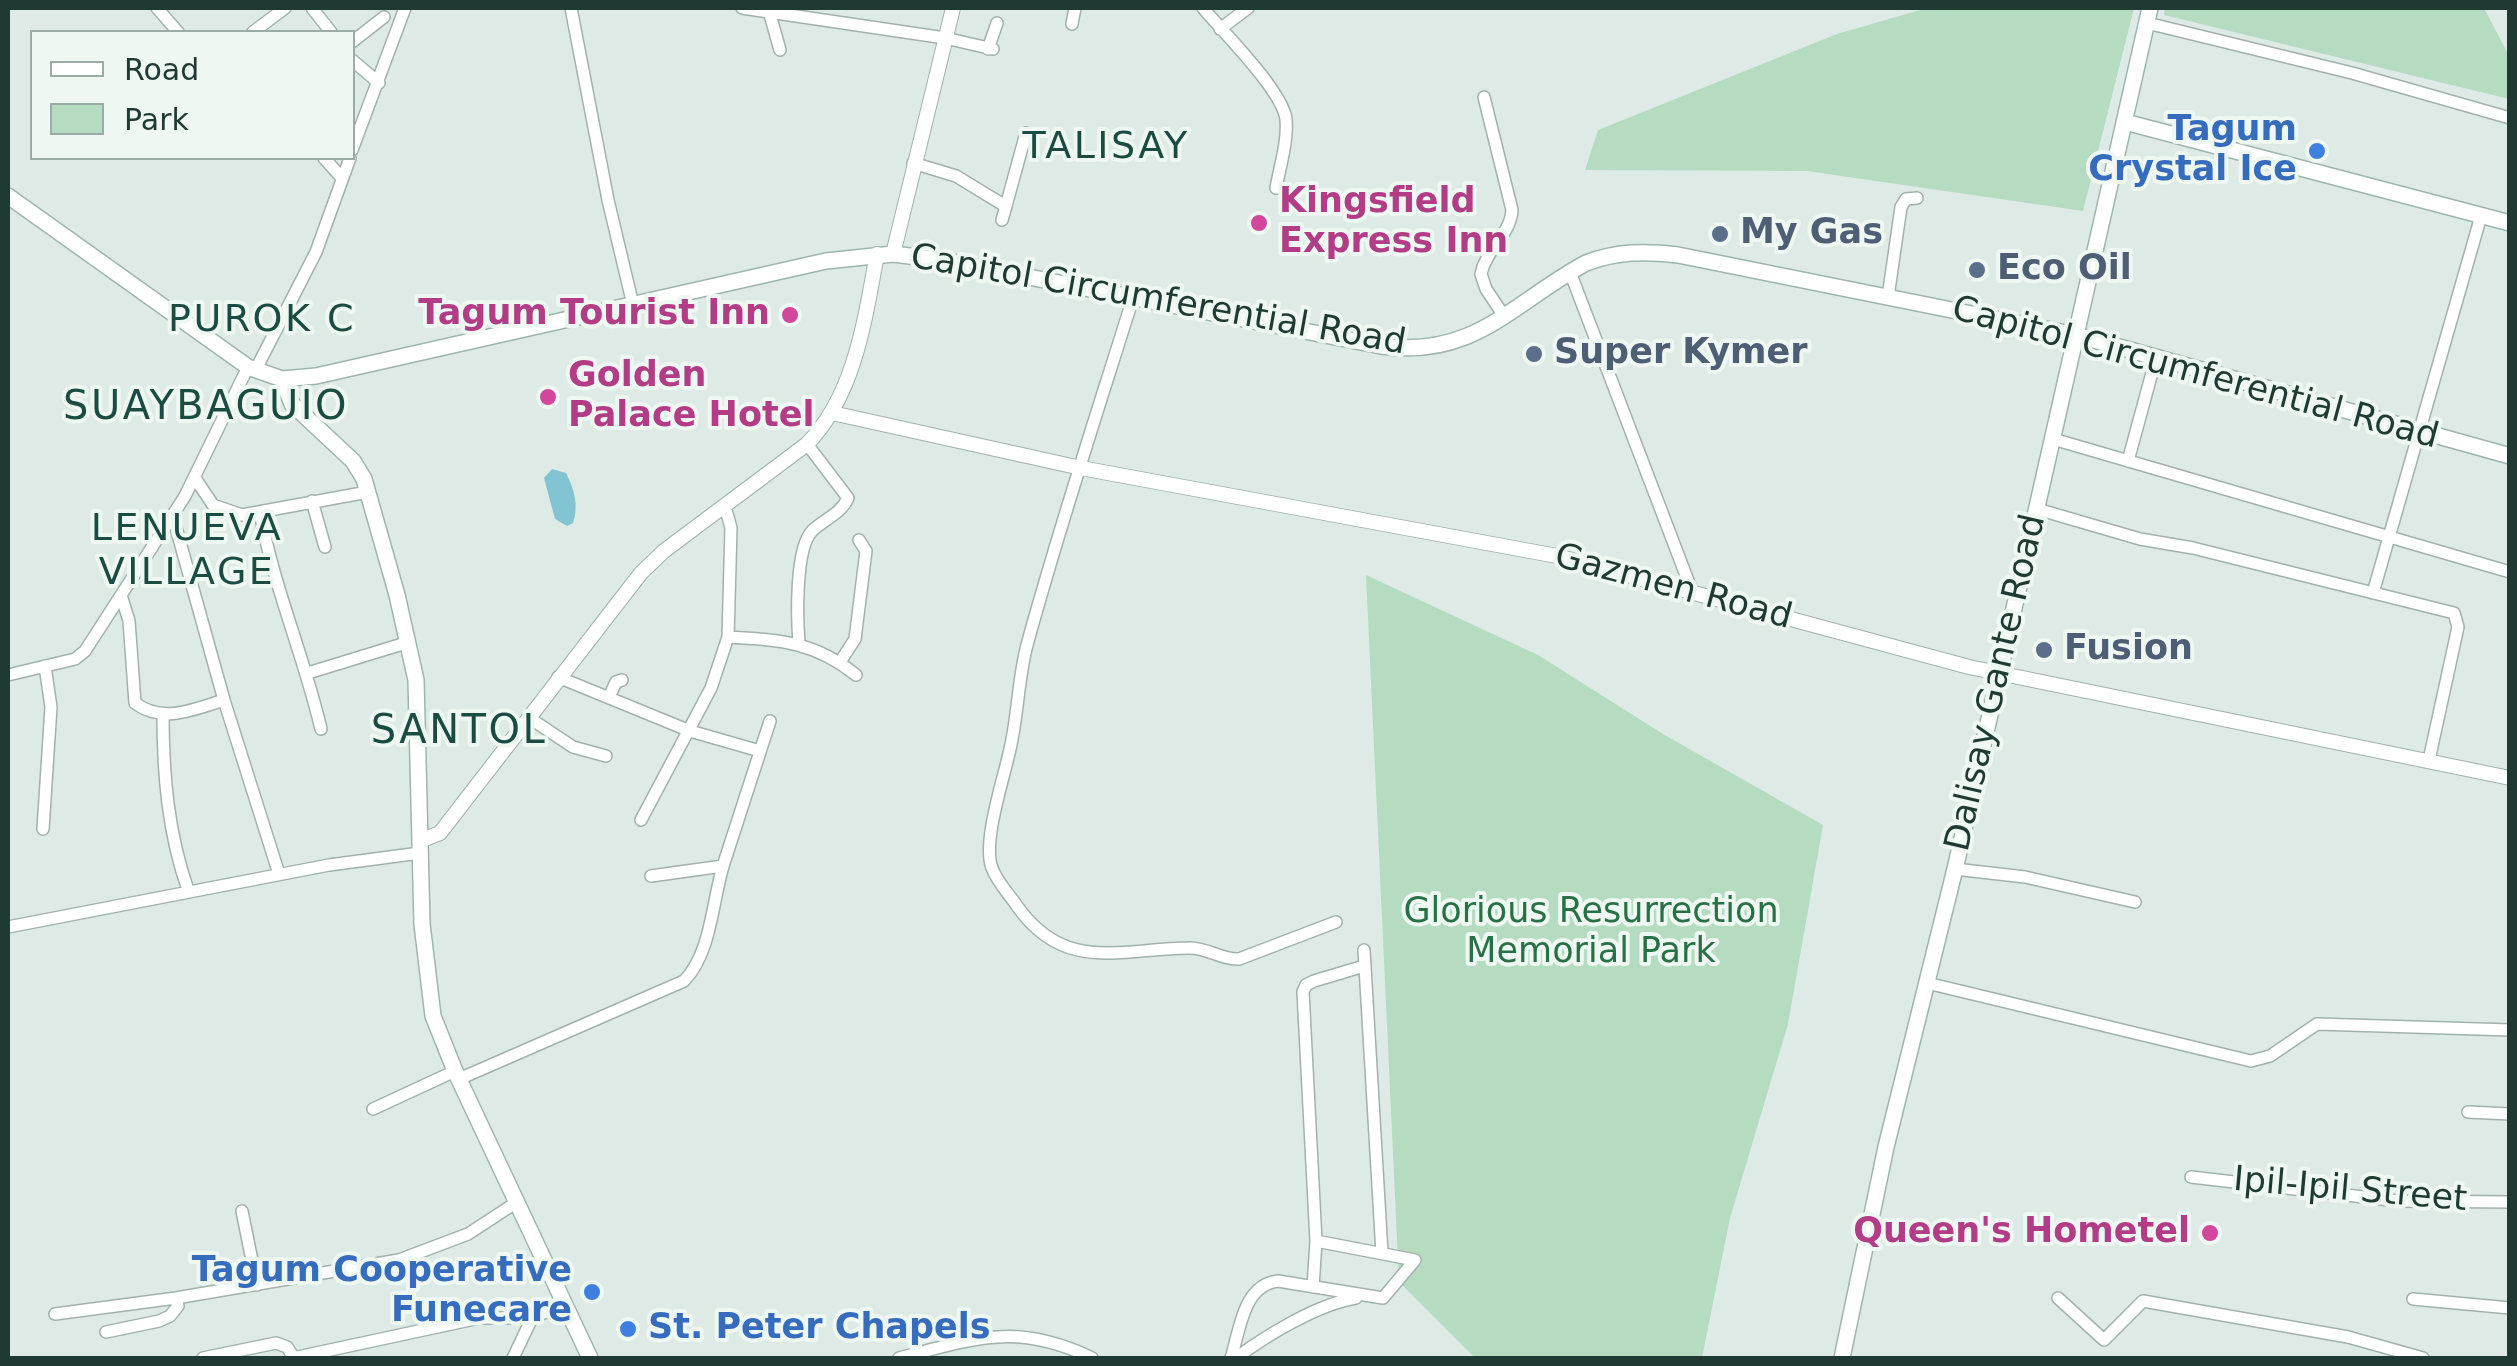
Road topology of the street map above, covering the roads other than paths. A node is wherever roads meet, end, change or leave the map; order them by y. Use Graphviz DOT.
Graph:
graph roads {
  1 [pos="157,8"];
  2 [pos="285,8"];
  3 [pos="312,8"];
  4 [pos="405,8"];
  5 [pos="571,8"];
  6 [pos="742,8"];
  7 [pos="953,8"];
  8 [pos="1075,8"];
  9 [pos="1203,8"];
  10 [pos="1248,8"];
  11 [pos="769,12"];
  12 [pos="2149,15"];
  13 [pos="384,17"];
  14 [pos="997,23"];
  15 [pos="1072,24"];
  16 [pos="1220,29"];
  17 [pos="176,30"];
  18 [pos="256,30"];
  19 [pos="329,30"];
  20 [pos="944,38"];
  21 [pos="355,40"];
  22 [pos="780,50"];
  23 [pos="355,63"];
  24 [pos="379,83"];
  25 [pos="1484,97"];
  26 [pos="2510,118"];
  27 [pos="2125,122"];
  28 [pos="1026,132"];
  29 [pos="355,143"];
  30 [pos="326,160"];
  31 [pos="349,160"];
  32 [pos="914,163"];
  33 [pos="342,178"];
  34 [pos="1276,188"];
  35 [pos="8,196"];
  36 [pos="1917,198"];
  37 [pos="1006,206"];
  38 [pos="2481,216"];
  39 [pos="1002,220"];
  40 [pos="2510,223"];
  41 [pos="885,254"];
  42 [pos="1570,272"];
  43 [pos="1888,297"];
  44 [pos="1133,298"];
  45 [pos="633,305"];
  46 [pos="1504,316"];
  47 [pos="2076,336"];
  48 [pos="2156,358"];
  49 [pos="252,369"];
  50 [pos="282,379"];
  51 [pos="832,413"];
  52 [pos="2421,432"];
  53 [pos="2053,439"];
  54 [pos="806,444"];
  55 [pos="2510,456"];
  56 [pos="2128,461"];
  57 [pos="1081,468"];
  58 [pos="195,478"];
  59 [pos="368,492"];
  60 [pos="312,502"];
  61 [pos="725,506"];
  62 [pos="2037,509"];
  63 [pos="260,512"];
  64 [pos="172,517"];
  65 [pos="2390,537"];
  66 [pos="859,540"];
  67 [pos="325,547"];
  68 [pos="2510,572"];
  69 [pos="1692,590"];
  70 [pos="2374,593"];
  71 [pos="121,595"];
  72 [pos="728,637"];
  73 [pos="410,642"];
  74 [pos="799,643"];
  75 [pos="840,662"];
  76 [pos="45,666"];
  77 [pos="308,673"];
  78 [pos="1999,674"];
  79 [pos="8,675"];
  80 [pos="856,676"];
  81 [pos="558,677"];
  82 [pos="622,680"];
  83 [pos="609,697"];
  84 [pos="224,700"];
  85 [pos="163,714"];
  86 [pos="528,718"];
  87 [pos="770,721"];
  88 [pos="321,728"];
  89 [pos="690,731"];
  90 [pos="760,751"];
  91 [pos="606,756"];
  92 [pos="2429,760"];
  93 [pos="2510,778"];
  94 [pos="641,820"];
  95 [pos="43,829"];
  96 [pos="420,847"];
  97 [pos="722,866"];
  98 [pos="1955,869"];
  99 [pos="279,874"];
  100 [pos="651,876"];
  101 [pos="188,890"];
  102 [pos="2135,902"];
  103 [pos="1336,922"];
  104 [pos="8,926"];
  105 [pos="1364,950"];
  106 [pos="1364,966"];
  107 [pos="1927,983"];
  108 [pos="2510,1030"];
  109 [pos="457,1075"];
  110 [pos="374,1109"];
  111 [pos="2468,1112"];
  112 [pos="2510,1114"];
  113 [pos="2192,1176"];
  114 [pos="517,1202"];
  115 [pos="2510,1202"];
  116 [pos="242,1211"];
  117 [pos="1316,1241"];
  118 [pos="1382,1253"];
  119 [pos="257,1285"];
  120 [pos="1312,1286"];
  121 [pos="1370,1296"];
  122 [pos="176,1298"];
  123 [pos="2058,1298"];
  124 [pos="2413,1299"];
  125 [pos="564,1304"];
  126 [pos="2510,1308"];
  127 [pos="55,1314"];
  128 [pos="532,1318"];
  129 [pos="106,1332"];
  130 [pos="203,1358"];
  131 [pos="294,1358"];
  132 [pos="514,1358"];
  133 [pos="590,1358"];
  134 [pos="900,1358"];
  135 [pos="1092,1358"];
  136 [pos="1233,1358"];
  137 [pos="1842,1358"];
  138 [pos="2423,1358"];
  1 -- 17 [label="street"];
  2 -- 18 [label="street"];
  3 -- 19 [label="street"];
  4 -- 24 [label="street"];
  5 -- 45 [label="street"];
  6 -- 11 [label="street"];
  7 -- 20 [label="street"];
  8 -- 15 [label="street"];
  9 -- 16 [label="street"];
  10 -- 16 [label="street"];
  11 -- 20 [label="street"];
  11 -- 22 [label="street"];
  12 -- 26 [label="street"];
  12 -- 27 [label="main road, Dalisay Gante Road"];
  13 -- 21 [label="street"];
  14 -- 20 [label="street"];
  16 -- 34 [label="street"];
  20 -- 32 [label="street"];
  23 -- 24 [label="street"];
  24 -- 29 [label="street"];
  25 -- 46 [label="street"];
  27 -- 38 [label="main road"];
  27 -- 47 [label="main road, Dalisay Gante Road"];
  28 -- 37 [label="street"];
  30 -- 33 [label="street"];
  31 -- 33 [label="street"];
  32 -- 37 [label="street"];
  32 -- 41 [label="street"];
  33 -- 49 [label="street"];
  35 -- 49 [label="main road, Capitol Circumferential Road"];
  36 -- 43 [label="street"];
  37 -- 39 [label="street"];
  38 -- 40 [label="main road"];
  38 -- 52 [label="street"];
  41 -- 44 [label="main road, Capitol Circumferential Road"];
  41 -- 45 [label="main road, Capitol Circumferential Road"];
  41 -- 51 [label="street"];
  42 -- 43 [label="main road, Capitol Circumferential Road"];
  42 -- 46 [label="main road, Capitol Circumferential Road"];
  42 -- 69 [label="street"];
  43 -- 47 [label="main road, Capitol Circumferential Road"];
  44 -- 46 [label="main road, Capitol Circumferential Road"];
  44 -- 57 [label="street"];
  45 -- 50 [label="main road, Capitol Circumferential Road"];
  47 -- 48 [label="main road, Capitol Circumferential Road"];
  47 -- 53 [label="main road, Dalisay Gante Road"];
  48 -- 52 [label="main road, Capitol Circumferential Road"];
  48 -- 56 [label="street"];
  49 -- 50 [label="main road, Capitol Circumferential Road"];
  49 -- 58 [label="street"];
  50 -- 59 [label="main road"];
  51 -- 54 [label="street"];
  51 -- 57 [label="street, Gazmen Road"];
  52 -- 55 [label="main road, Capitol Circumferential Road"];
  52 -- 65 [label="street"];
  53 -- 56 [label="street"];
  53 -- 62 [label="main road, Dalisay Gante Road"];
  54 -- 61 [label="street"];
  54 -- 74 [label="street"];
  56 -- 65 [label="street"];
  57 -- 69 [label="street, Gazmen Road"];
  57 -- 103 [label="street"];
  58 -- 63 [label="street"];
  58 -- 64 [label="street"];
  59 -- 60 [label="street"];
  59 -- 73 [label="main road"];
  60 -- 63 [label="street"];
  60 -- 67 [label="street"];
  61 -- 72 [label="street"];
  61 -- 81 [label="street"];
  62 -- 70 [label="street"];
  62 -- 78 [label="main road, Dalisay Gante Road"];
  63 -- 77 [label="street"];
  64 -- 71 [label="street"];
  64 -- 84 [label="street"];
  65 -- 68 [label="street"];
  65 -- 70 [label="street"];
  66 -- 75 [label="street"];
  69 -- 78 [label="street, Gazmen Road"];
  70 -- 92 [label="street"];
  71 -- 76 [label="street"];
  71 -- 85 [label="street"];
  72 -- 74 [label="street"];
  72 -- 89 [label="street"];
  73 -- 77 [label="street"];
  73 -- 96 [label="main road"];
  74 -- 75 [label="street"];
  75 -- 80 [label="street"];
  76 -- 79 [label="street"];
  76 -- 95 [label="street"];
  77 -- 88 [label="street"];
  78 -- 92 [label="street, Gazmen Road"];
  78 -- 98 [label="main road, Dalisay Gante Road"];
  81 -- 83 [label="street"];
  81 -- 86 [label="street"];
  82 -- 83 [label="street"];
  83 -- 89 [label="street"];
  84 -- 85 [label="street"];
  84 -- 99 [label="street"];
  85 -- 101 [label="street"];
  86 -- 91 [label="street"];
  86 -- 96 [label="street"];
  87 -- 90 [label="street"];
  89 -- 90 [label="street"];
  89 -- 94 [label="street"];
  90 -- 97 [label="street"];
  92 -- 93 [label="street, Gazmen Road"];
  96 -- 99 [label="street"];
  96 -- 109 [label="main road"];
  97 -- 100 [label="street"];
  97 -- 109 [label="street"];
  98 -- 102 [label="street"];
  98 -- 107 [label="main road, Dalisay Gante Road"];
  99 -- 101 [label="street"];
  101 -- 104 [label="street"];
  105 -- 106 [label="street"];
  106 -- 117 [label="street"];
  106 -- 118 [label="street"];
  107 -- 108 [label="street"];
  107 -- 137 [label="main road, Dalisay Gante Road"];
  109 -- 110 [label="street"];
  109 -- 114 [label="main road"];
  111 -- 112 [label="street"];
  113 -- 115 [label="street, Ipil-Ipil Street"];
  114 -- 119 [label="street"];
  114 -- 125 [label="main road"];
  116 -- 119 [label="street"];
  117 -- 118 [label="street"];
  117 -- 120 [label="street"];
  118 -- 121 [label="street"];
  119 -- 122 [label="street"];
  120 -- 121 [label="street"];
  120 -- 136 [label="street"];
  121 -- 136 [label="street"];
  122 -- 127 [label="street"];
  122 -- 129 [label="street"];
  123 -- 138 [label="street"];
  124 -- 126 [label="street"];
  125 -- 128 [label="street"];
  125 -- 133 [label="main road"];
  128 -- 131 [label="street"];
  128 -- 132 [label="street"];
  130 -- 131 [label="street"];
  134 -- 135 [label="street"];
}
